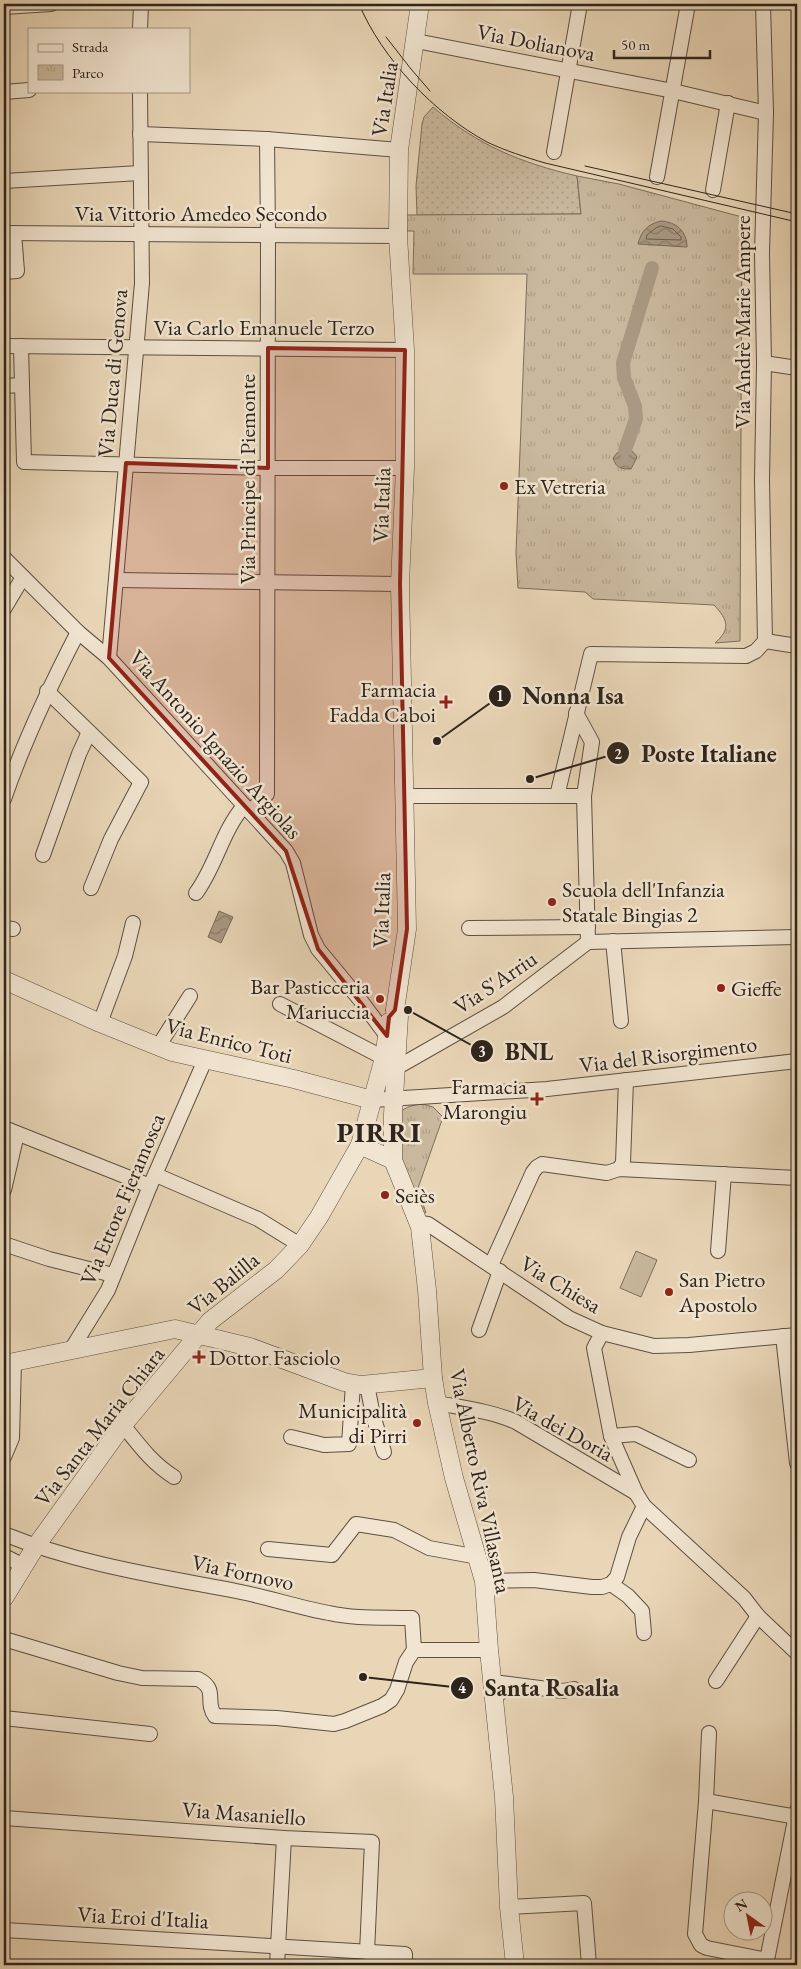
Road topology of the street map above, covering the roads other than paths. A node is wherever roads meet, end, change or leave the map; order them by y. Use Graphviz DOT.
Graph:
graph roads {
  1 [pos="52,4"];
  2 [pos="140,4"];
  3 [pos="420,4"];
  4 [pos="580,4"];
  5 [pos="688,4"];
  6 [pos="763,4"];
  7 [pos="4,7"];
  8 [pos="140,28"];
  9 [pos="416,41"];
  10 [pos="569,70"];
  11 [pos="28,90"];
  12 [pos="673,91"];
  13 [pos="4,92"];
  14 [pos="140,92"];
  15 [pos="728,103"];
  16 [pos="766,113"];
  17 [pos="140,134"];
  18 [pos="267,139"];
  19 [pos="399,150"];
  20 [pos="554,152"];
  21 [pos="140,173"];
  22 [pos="657,177"];
  23 [pos="4,181"];
  24 [pos="713,190"];
  25 [pos="9,233"];
  26 [pos="141,233"];
  27 [pos="268,235"];
  28 [pos="398,236"];
  29 [pos="4,272"];
  30 [pos="4,346"];
  31 [pos="21,346"];
  32 [pos="136,348"];
  33 [pos="268,348"];
  34 [pos="405,350"];
  35 [pos="764,363"];
  36 [pos="797,368"];
  37 [pos="22,385"];
  38 [pos="4,386"];
  39 [pos="126,463"];
  40 [pos="268,468"];
  41 [pos="405,468"];
  42 [pos="4,558"];
  43 [pos="22,577"];
  44 [pos="117,580"];
  45 [pos="268,581"];
  46 [pos="400,584"];
  47 [pos="4,609"];
  48 [pos="78,632"];
  49 [pos="764,641"];
  50 [pos="797,646"];
  51 [pos="109,658"];
  52 [pos="47,691"];
  53 [pos="576,713"];
  54 [pos="90,732"];
  55 [pos="404,796"];
  56 [pos="557,796"];
  57 [pos="584,796"];
  58 [pos="4,799"];
  59 [pos="247,809"];
  60 [pos="43,854"];
  61 [pos="91,888"];
  62 [pos="196,893"];
  63 [pos="133,923"];
  64 [pos="588,927"];
  65 [pos="469,928"];
  66 [pos="797,937"];
  67 [pos="613,941"];
  68 [pos="588,942"];
  69 [pos="4,980"];
  70 [pos="190,996"];
  71 [pos="280,1004"];
  72 [pos="396,1010"];
  73 [pos="621,1021"];
  74 [pos="100,1023"];
  75 [pos="386,1036"];
  76 [pos="158,1046"];
  77 [pos="205,1060"];
  78 [pos="797,1061"];
  79 [pos="390,1063"];
  80 [pos="626,1080"];
  81 [pos="372,1100"];
  82 [pos="394,1100"];
  83 [pos="10,1131"];
  84 [pos="358,1150"];
  85 [pos="393,1160"];
  86 [pos="619,1169"];
  87 [pos="724,1174"];
  88 [pos="797,1178"];
  89 [pos="153,1180"];
  90 [pos="4,1190"];
  91 [pos="419,1222"];
  92 [pos="4,1244"];
  93 [pos="300,1245"];
  94 [pos="718,1251"];
  95 [pos="495,1268"];
  96 [pos="113,1275"];
  97 [pos="479,1330"];
  98 [pos="602,1333"];
  99 [pos="199,1334"];
  100 [pos="790,1336"];
  101 [pos="71,1350"];
  102 [pos="9,1363"];
  103 [pos="793,1374"];
  104 [pos="433,1378"];
  105 [pos="360,1384"];
  106 [pos="437,1403"];
  107 [pos="123,1425"];
  108 [pos="611,1436"];
  109 [pos="291,1437"];
  110 [pos="384,1452"];
  111 [pos="4,1457"];
  112 [pos="689,1460"];
  113 [pos="797,1463"];
  114 [pos="174,1476"];
  115 [pos="636,1493"];
  116 [pos="644,1506"];
  117 [pos="4,1534"];
  118 [pos="36,1546"];
  119 [pos="268,1549"];
  120 [pos="4,1556"];
  121 [pos="478,1557"];
  122 [pos="24,1566"];
  123 [pos="484,1580"];
  124 [pos="611,1584"];
  125 [pos="4,1598"];
  126 [pos="758,1616"];
  127 [pos="644,1633"];
  128 [pos="4,1639"];
  129 [pos="414,1650"];
  130 [pos="489,1650"];
  131 [pos="797,1653"];
  132 [pos="716,1681"];
  133 [pos="574,1689"];
  134 [pos="494,1692"];
  135 [pos="4,1718"];
  136 [pos="710,1733"];
  137 [pos="150,1734"];
  138 [pos="706,1801"];
  139 [pos="797,1814"];
  140 [pos="4,1818"];
  141 [pos="284,1838"];
  142 [pos="509,1907"];
  143 [pos="4,1930"];
  144 [pos="279,1946"];
  145 [pos="367,1952"];
  146 [pos="766,1963"];
  147 [pos="277,1965"];
  148 [pos="405,1965"];
  149 [pos="515,1965"];
  150 [pos="589,1965"];
  1 -- 7 [label="street"];
  2 -- 8 [label="street"];
  3 -- 9 [label="street, Via Italia"];
  4 -- 10 [label="street"];
  5 -- 12 [label="street"];
  6 -- 16 [label="street, Via Andrè Marie Ampere"];
  9 -- 10 [label="street, Via Dolianova"];
  9 -- 19 [label="street, Via Italia"];
  10 -- 12 [label="street, Via Dolianova"];
  10 -- 20 [label="street"];
  11 -- 13 [label="street"];
  12 -- 15 [label="street, Via Dolianova"];
  12 -- 22 [label="street"];
  14 -- 17 [label="street, Via Duca di Genova"];
  15 -- 16 [label="street, Via Dolianova"];
  15 -- 24 [label="street"];
  16 -- 35 [label="street, Via Andrè Marie Ampere"];
  17 -- 18 [label="street"];
  17 -- 21 [label="street, Via Duca di Genova"];
  18 -- 19 [label="street"];
  18 -- 27 [label="street, Via Principe di Piemonte"];
  19 -- 28 [label="street, Via Italia"];
  21 -- 23 [label="street"];
  21 -- 26 [label="street, Via Duca di Genova"];
  25 -- 26 [label="street, Via Vittorio Amedeo Secondo"];
  25 -- 29 [label="street"];
  26 -- 27 [label="street, Via Vittorio Amedeo Secondo"];
  26 -- 32 [label="street, Via Duca di Genova"];
  27 -- 28 [label="street, Via Vittorio Amedeo Secondo"];
  27 -- 33 [label="street, Via Principe di Piemonte"];
  28 -- 34 [label="street, Via Italia"];
  30 -- 31 [label="street, Via Carlo Emanuele Terzo"];
  31 -- 32 [label="street, Via Carlo Emanuele Terzo"];
  31 -- 37 [label="street"];
  32 -- 33 [label="street, Via Carlo Emanuele Terzo"];
  32 -- 39 [label="street, Via Duca di Genova"];
  33 -- 34 [label="street, Via Carlo Emanuele Terzo"];
  33 -- 40 [label="street, Via Principe di Piemonte"];
  34 -- 41 [label="street, Via Italia"];
  35 -- 36 [label="street"];
  35 -- 49 [label="street, Via Andrè Marie Ampere"];
  37 -- 38 [label="street"];
  37 -- 39 [label="street"];
  39 -- 40 [label="street"];
  39 -- 44 [label="street, Via Duca di Genova"];
  40 -- 41 [label="street"];
  40 -- 45 [label="street, Via Principe di Piemonte"];
  41 -- 46 [label="street, Via Italia"];
  42 -- 43 [label="street, Via Antonio Ignazio Argiolas"];
  43 -- 47 [label="street"];
  43 -- 48 [label="street, Via Antonio Ignazio Argiolas"];
  44 -- 45 [label="street"];
  44 -- 51 [label="street, Via Duca di Genova"];
  45 -- 46 [label="street"];
  45 -- 59 [label="street, Via Principe di Piemonte"];
  46 -- 55 [label="street, Via Italia"];
  48 -- 51 [label="street, Via Antonio Ignazio Argiolas"];
  48 -- 52 [label="street"];
  49 -- 50 [label="street"];
  49 -- 53 [label="street"];
  51 -- 59 [label="street, Via Antonio Ignazio Argiolas"];
  52 -- 54 [label="street"];
  52 -- 58 [label="street"];
  53 -- 56 [label="street"];
  53 -- 57 [label="street"];
  54 -- 60 [label="street"];
  54 -- 61 [label="street"];
  55 -- 56 [label="street"];
  55 -- 72 [label="street, Via Italia"];
  56 -- 57 [label="street"];
  57 -- 64 [label="street"];
  59 -- 62 [label="street, Via Principe di Piemonte"];
  59 -- 75 [label="street, Via Antonio Ignazio Argiolas"];
  63 -- 74 [label="street"];
  64 -- 65 [label="street"];
  64 -- 68 [label="street"];
  66 -- 67 [label="street"];
  67 -- 68 [label="street"];
  67 -- 73 [label="street"];
  68 -- 79 [label="street, Via S'Arriu"];
  69 -- 74 [label="street, Via Enrico Toti"];
  70 -- 76 [label="street"];
  71 -- 79 [label="street"];
  72 -- 75 [label="street"];
  72 -- 79 [label="street"];
  74 -- 76 [label="street, Via Enrico Toti"];
  75 -- 79 [label="street"];
  76 -- 77 [label="street, Via Enrico Toti"];
  77 -- 81 [label="street, Via Enrico Toti"];
  77 -- 89 [label="street, Via Ettore Fieramosca"];
  78 -- 80 [label="street, Via del Risorgimento"];
  79 -- 81 [label="street, Via Balilla"];
  79 -- 82 [label="street"];
  80 -- 82 [label="street, Via del Risorgimento"];
  80 -- 86 [label="street"];
  81 -- 82 [label="street, Via Enrico Toti"];
  81 -- 84 [label="street, Via Balilla"];
  82 -- 85 [label="street"];
  83 -- 89 [label="street"];
  83 -- 90 [label="street"];
  84 -- 85 [label="street"];
  84 -- 93 [label="street, Via Balilla"];
  85 -- 91 [label="street, Via Alberto Riva Villasanta"];
  86 -- 87 [label="street"];
  86 -- 95 [label="street"];
  87 -- 88 [label="street"];
  87 -- 94 [label="street"];
  89 -- 93 [label="street"];
  89 -- 96 [label="street, Via Ettore Fieramosca"];
  91 -- 95 [label="street, Via Chiesa"];
  91 -- 104 [label="street, Via Alberto Riva Villasanta"];
  92 -- 96 [label="street"];
  93 -- 99 [label="street, Via Balilla"];
  95 -- 97 [label="street"];
  95 -- 98 [label="street, Via Chiesa"];
  96 -- 101 [label="street, Via Ettore Fieramosca"];
  98 -- 100 [label="street"];
  98 -- 108 [label="street, Via Chiesa"];
  99 -- 101 [label="street, Via Balilla"];
  99 -- 105 [label="street"];
  99 -- 107 [label="street, Via Santa Maria Chiara"];
  100 -- 103 [label="street"];
  101 -- 102 [label="street, Via Balilla"];
  102 -- 111 [label="street"];
  103 -- 113 [label="street"];
  104 -- 105 [label="street"];
  104 -- 106 [label="street, Via Alberto Riva Villasanta"];
  105 -- 109 [label="street"];
  105 -- 110 [label="street"];
  106 -- 115 [label="street, Via dei Doria"];
  106 -- 121 [label="street, Via Alberto Riva Villasanta"];
  107 -- 114 [label="street"];
  107 -- 118 [label="street, Via Santa Maria Chiara"];
  108 -- 112 [label="street"];
  108 -- 115 [label="street, Via Chiesa"];
  115 -- 116 [label="street, Via Chiesa"];
  116 -- 124 [label="street"];
  116 -- 126 [label="street, Via Chiesa"];
  117 -- 118 [label="street"];
  118 -- 122 [label="street, Via Santa Maria Chiara"];
  118 -- 129 [label="street, Via Fornovo"];
  119 -- 121 [label="street"];
  120 -- 122 [label="street"];
  121 -- 123 [label="street, Via Alberto Riva Villasanta"];
  122 -- 125 [label="street, Via Santa Maria Chiara"];
  123 -- 124 [label="street"];
  123 -- 130 [label="street, Via Alberto Riva Villasanta"];
  124 -- 127 [label="street"];
  126 -- 131 [label="street, Via Chiesa"];
  126 -- 132 [label="street"];
  128 -- 129 [label="street"];
  129 -- 130 [label="street"];
  130 -- 134 [label="street, Via Alberto Riva Villasanta"];
  133 -- 134 [label="street"];
  134 -- 142 [label="street, Via Alberto Riva Villasanta"];
  135 -- 137 [label="street"];
  136 -- 138 [label="street"];
  138 -- 139 [label="street"];
  138 -- 146 [label="street"];
  139 -- 146 [label="street"];
  140 -- 141 [label="street, Via Masaniello"];
  141 -- 144 [label="street"];
  141 -- 145 [label="street, Via Masaniello"];
  142 -- 149 [label="street, Via Alberto Riva Villasanta"];
  142 -- 150 [label="street"];
  143 -- 144 [label="street, Via Eroi d'Italia"];
  144 -- 145 [label="street, Via Eroi d'Italia"];
  144 -- 147 [label="street"];
  145 -- 148 [label="street, Via Eroi d'Italia"];
}
